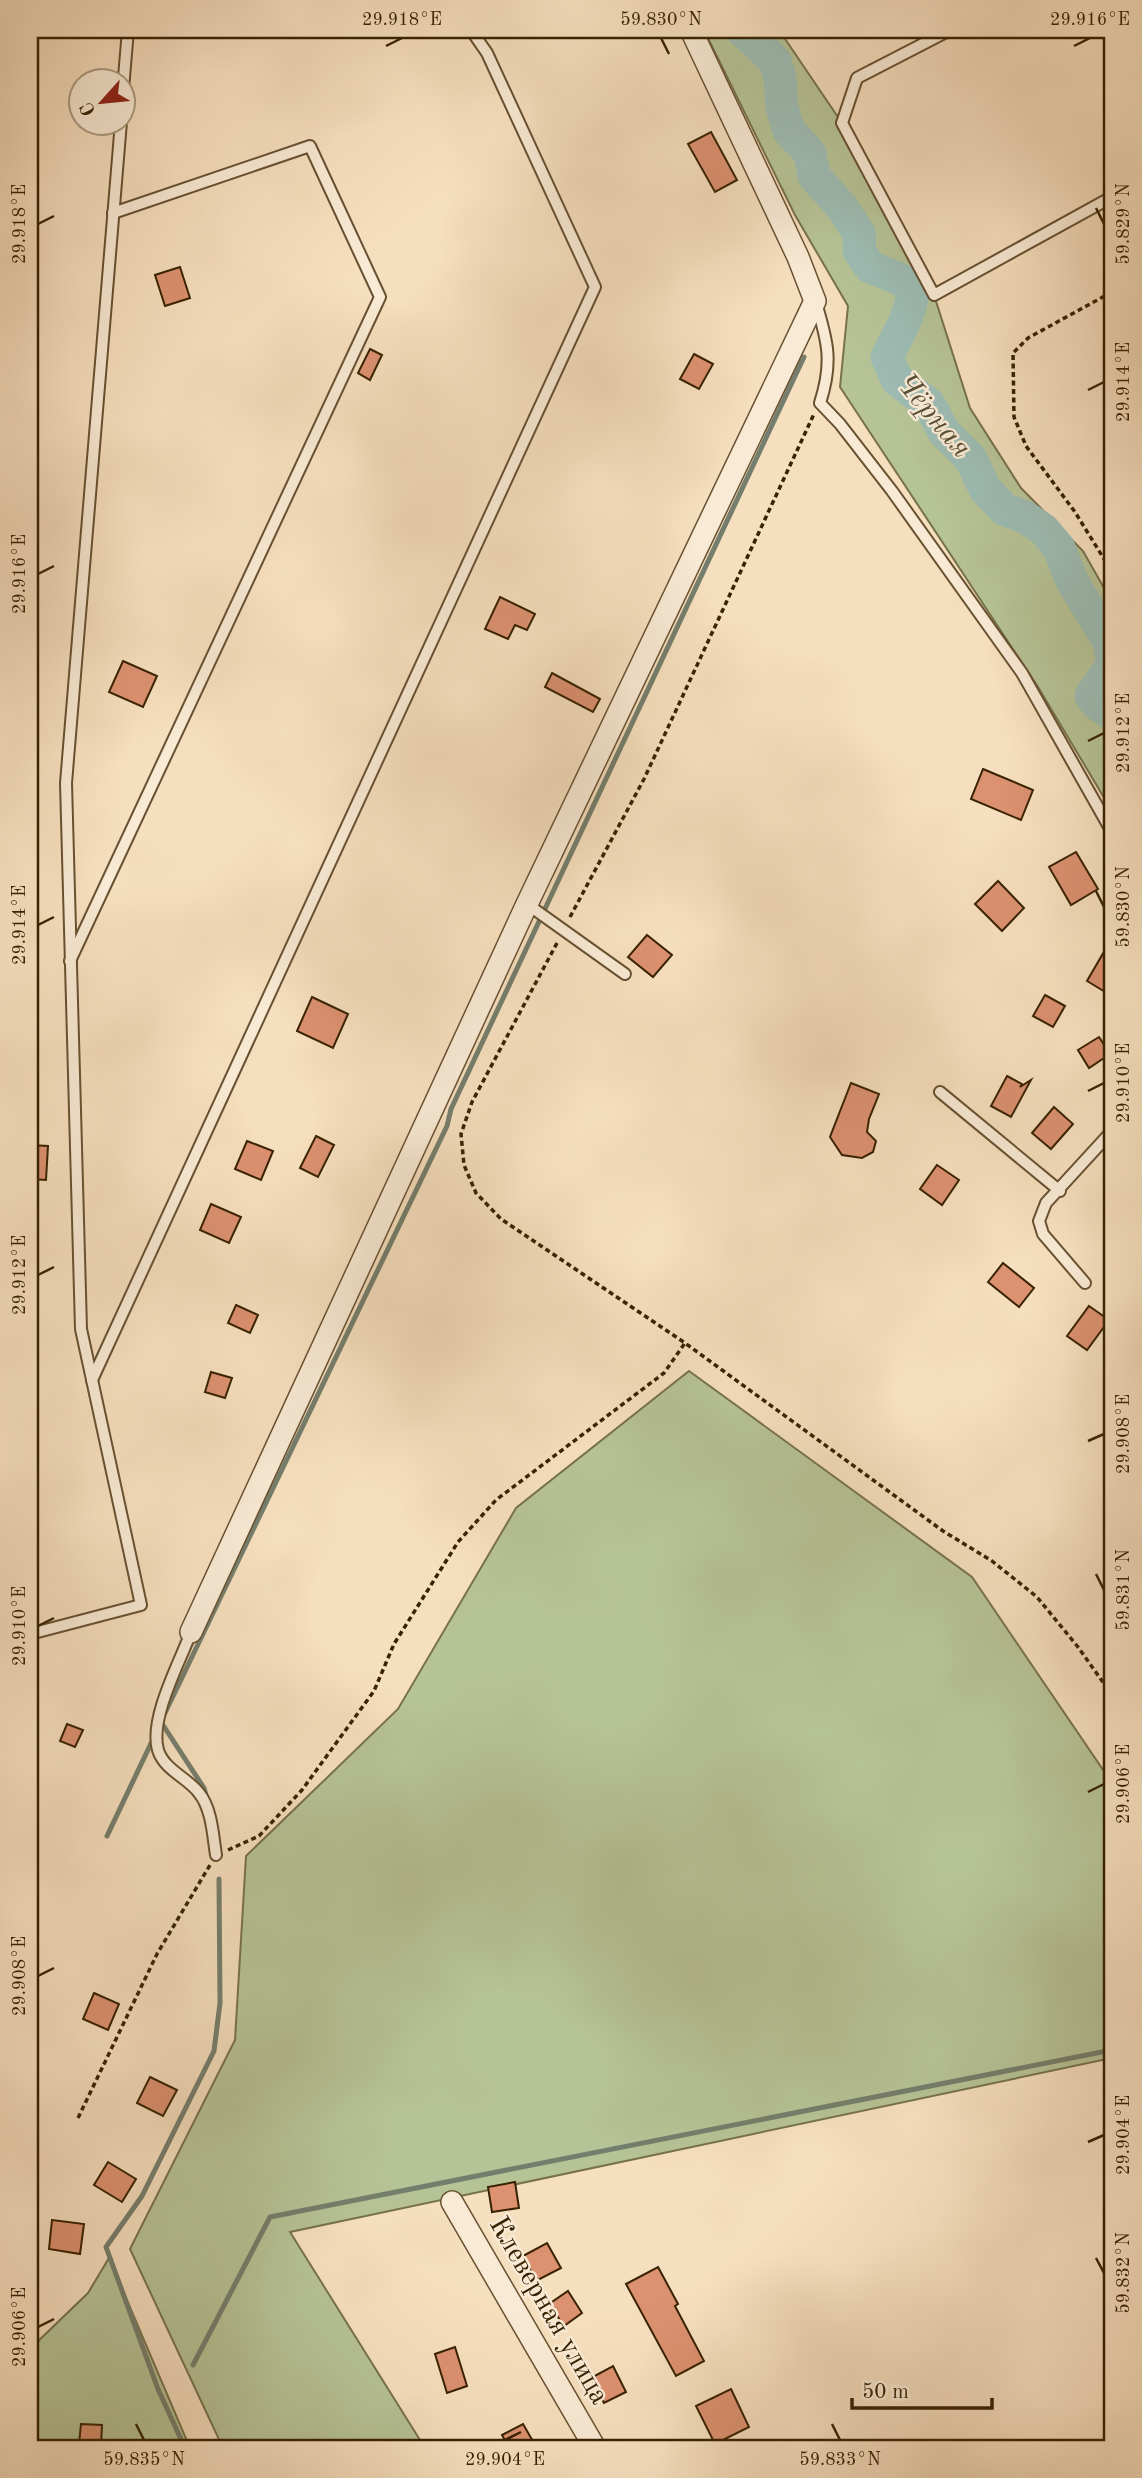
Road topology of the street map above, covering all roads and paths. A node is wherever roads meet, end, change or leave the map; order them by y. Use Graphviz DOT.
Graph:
graph roads {
  1 [pos="128,30"];
  2 [pos="471,30"];
  3 [pos="691,30"];
  4 [pos="950,30"];
  5 [pos="125,66"];
  6 [pos="120,136"];
  7 [pos="1112,197"];
  8 [pos="113,213"];
  9 [pos="1112,292"];
  10 [pos="815,301"];
  11 [pos="820,403"];
  12 [pos="1112,572"];
  13 [pos="1112,832"];
  14 [pos="527,904"];
  15 [pos="564,930"];
  16 [pos="69,963"];
  17 [pos="625,974"];
  18 [pos="940,1092"];
  19 [pos="1112,1131"];
  20 [pos="1060,1191"];
  21 [pos="1086,1283"];
  22 [pos="685,1343"];
  23 [pos="92,1380"];
  24 [pos="191,1632"];
  25 [pos="30,1634"];
  26 [pos="1112,1695"];
  27 [pos="216,1855"];
  28 [pos="78,2118"];
  29 [pos="453,2202"];
  30 [pos="596,2448"];
  1 -- 5 [label="lane"];
  2 -- 23 [label="lane"];
  3 -- 10 [label="street"];
  4 -- 7 [label="lane"];
  6 -- 8 [label="lane"];
  8 -- 16 [label="lane"];
  8 -- 16 [label="lane"];
  9 -- 12 [label="path"];
  10 -- 11 [label="lane"];
  10 -- 14 [label="street"];
  11 -- 13 [label="lane"];
  11 -- 15 [label="path"];
  14 -- 15 [label="lane"];
  14 -- 24 [label="street"];
  15 -- 17 [label="lane"];
  15 -- 22 [label="path"];
  16 -- 23 [label="lane"];
  18 -- 20 [label="lane"];
  19 -- 20 [label="lane"];
  20 -- 21 [label="lane"];
  22 -- 26 [label="path"];
  22 -- 27 [label="path"];
  23 -- 25 [label="lane"];
  24 -- 27 [label="lane"];
  27 -- 28 [label="path"];
  29 -- 30 [label="street, Клеверная улица"];
}
